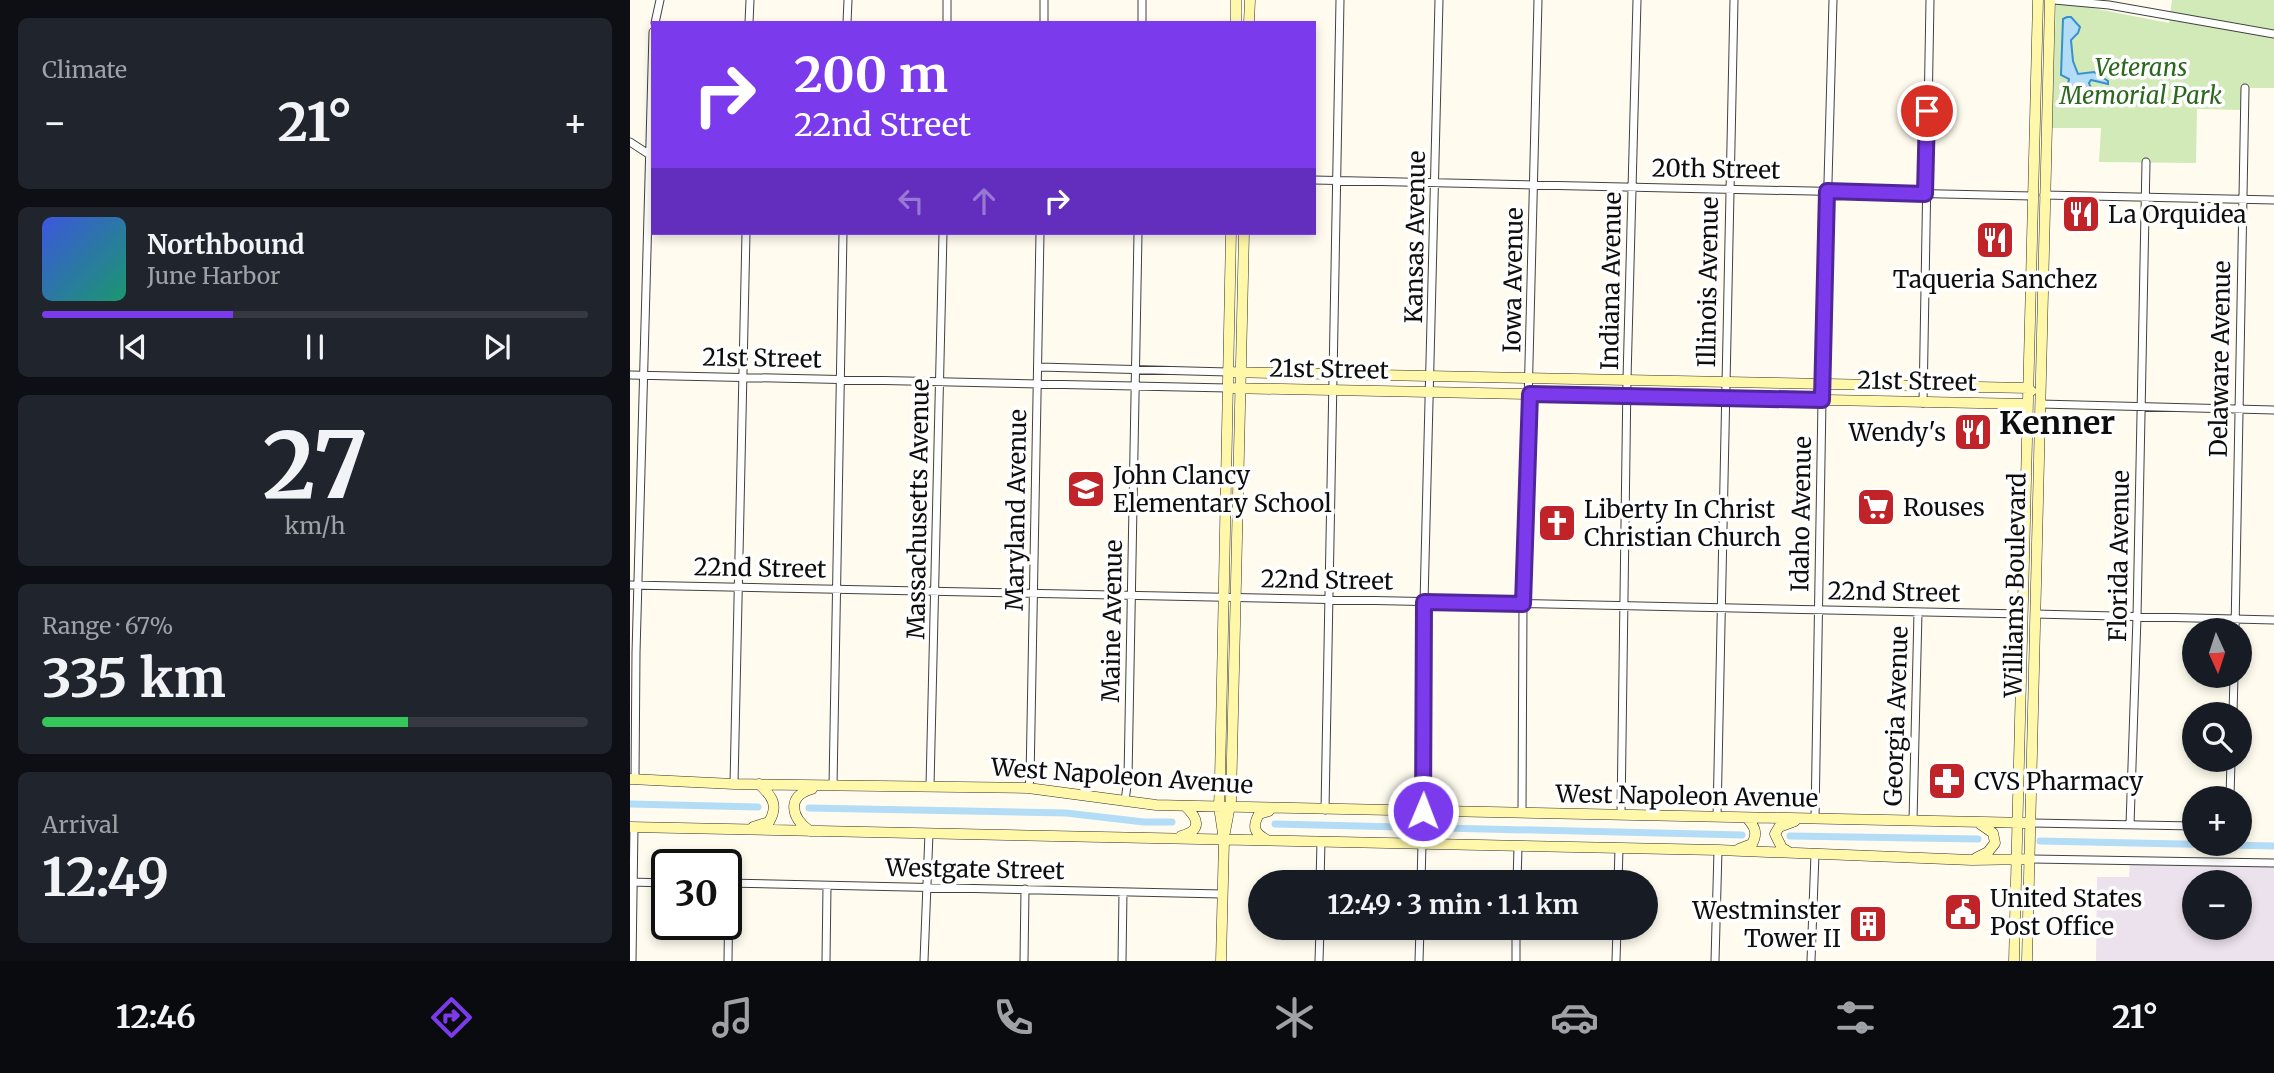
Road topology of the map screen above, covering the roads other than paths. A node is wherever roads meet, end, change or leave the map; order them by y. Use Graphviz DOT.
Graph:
graph roads {
  1 [pos="660,0"];
  2 [pos="750,0"];
  3 [pos="848,0"];
  4 [pos="947,0"];
  5 [pos="1044,0"];
  6 [pos="1142,0"];
  7 [pos="1236,0"];
  8 [pos="1250,0"];
  9 [pos="1340,0"];
  10 [pos="1439,0"];
  11 [pos="1538,0"];
  12 [pos="1637,0"];
  13 [pos="1734,0"];
  14 [pos="1833,0"];
  15 [pos="1930,0"];
  16 [pos="2038,0"];
  17 [pos="2052,0"];
  18 [pos="655,21"];
  19 [pos="749,21"];
  20 [pos="847,21"];
  21 [pos="947,21"];
  22 [pos="1044,21"];
  23 [pos="1142,21"];
  24 [pos="1236,21"];
  25 [pos="1249,21"];
  26 [pos="2274,34"];
  27 [pos="2245,88"];
  28 [pos="630,142"];
  29 [pos="651,155"];
  30 [pos="2033,161"];
  31 [pos="2146,162"];
  32 [pos="1316,180"];
  33 [pos="1337,180"];
  34 [pos="1436,182"];
  35 [pos="1535,185"];
  36 [pos="1632,186"];
  37 [pos="1730,188"];
  38 [pos="1827,191"];
  39 [pos="1925,194"];
  40 [pos="2044,195"];
  41 [pos="2032,196"];
  42 [pos="2145,197"];
  43 [pos="2243,199"];
  44 [pos="2274,200"];
  45 [pos="2043,219"];
  46 [pos="746,235"];
  47 [pos="843,235"];
  48 [pos="943,235"];
  49 [pos="1040,235"];
  50 [pos="1138,235"];
  51 [pos="1231,235"];
  52 [pos="1244,235"];
  53 [pos="1039,367"];
  54 [pos="1136,369"];
  55 [pos="1228,372"];
  56 [pos="1240,372"];
  57 [pos="1333,374"];
  58 [pos="630,375"];
  59 [pos="1431,375"];
  60 [pos="643,376"];
  61 [pos="1530,377"];
  62 [pos="742,378"];
  63 [pos="1628,379"];
  64 [pos="840,380"];
  65 [pos="1725,381"];
  66 [pos="941,382"];
  67 [pos="1038,383"];
  68 [pos="1823,383"];
  69 [pos="1136,385"];
  70 [pos="1923,386"];
  71 [pos="1228,388"];
  72 [pos="2028,388"];
  73 [pos="1240,389"];
  74 [pos="1332,390"];
  75 [pos="1431,391"];
  76 [pos="1530,394"];
  77 [pos="1628,396"];
  78 [pos="1725,398"];
  79 [pos="1822,400"];
  80 [pos="1923,403"];
  81 [pos="2027,404"];
  82 [pos="2040,404"];
  83 [pos="2142,408"];
  84 [pos="2238,410"];
  85 [pos="2274,410"];
  86 [pos="2039,429"];
  87 [pos="634,586"];
  88 [pos="738,587"];
  89 [pos="837,588"];
  90 [pos="935,591"];
  91 [pos="2023,592"];
  92 [pos="1034,593"];
  93 [pos="1131,595"];
  94 [pos="1223,597"];
  95 [pos="1236,598"];
  96 [pos="1328,600"];
  97 [pos="1424,602"];
  98 [pos="1523,604"];
  99 [pos="1624,606"];
  100 [pos="1721,608"];
  101 [pos="1819,610"];
  102 [pos="1918,612"];
  103 [pos="2023,614"];
  104 [pos="2035,614"];
  105 [pos="2137,617"];
  106 [pos="2186,618"];
  107 [pos="2236,618"];
  108 [pos="2252,619"];
  109 [pos="2274,620"];
  110 [pos="632,779"];
  111 [pos="734,784"];
  112 [pos="759,784"];
  113 [pos="828,785"];
  114 [pos="930,786"];
  115 [pos="1028,788"];
  116 [pos="1125,801"];
  117 [pos="1185,806"];
  118 [pos="1219,807"];
  119 [pos="1231,807"];
  120 [pos="1280,808"];
  121 [pos="1325,810"];
  122 [pos="1423,811"];
  123 [pos="1522,813"];
  124 [pos="1621,815"];
  125 [pos="1717,817"];
  126 [pos="1747,818"];
  127 [pos="1802,819"];
  128 [pos="1815,819"];
  129 [pos="1913,821"];
  130 [pos="1977,822"];
  131 [pos="2018,823"];
  132 [pos="2031,823"];
  133 [pos="2130,825"];
  134 [pos="2182,826"];
  135 [pos="632,827"];
  136 [pos="746,830"];
  137 [pos="810,831"];
  138 [pos="929,833"];
  139 [pos="1170,838"];
  140 [pos="1224,839"];
  141 [pos="1267,840"];
  142 [pos="1321,842"];
  143 [pos="1422,844"];
  144 [pos="1518,847"];
  145 [pos="1619,849"];
  146 [pos="1718,850"];
  147 [pos="1732,851"];
  148 [pos="1792,853"];
  149 [pos="1815,854"];
  150 [pos="1972,859"];
  151 [pos="2017,859"];
  152 [pos="2030,859"];
  153 [pos="2274,863"];
  154 [pos="1321,870"];
  155 [pos="1421,870"];
  156 [pos="1517,870"];
  157 [pos="1618,870"];
  158 [pos="632,882"];
  159 [pos="651,883"];
  160 [pos="742,883"];
  161 [pos="828,886"];
  162 [pos="926,888"];
  163 [pos="1025,889"];
  164 [pos="1123,892"];
  165 [pos="1222,894"];
  166 [pos="728,940"];
  167 [pos="1320,940"];
  168 [pos="1420,940"];
  169 [pos="1516,940"];
  170 [pos="1617,940"];
  171 [pos="632,961"];
  172 [pos="728,961"];
  173 [pos="826,961"];
  174 [pos="924,961"];
  175 [pos="1024,961"];
  176 [pos="1122,961"];
  177 [pos="1221,961"];
  178 [pos="1319,961"];
  179 [pos="1419,961"];
  180 [pos="1516,961"];
  181 [pos="1616,961"];
  182 [pos="1715,961"];
  183 [pos="1811,961"];
  184 [pos="2014,961"];
  185 [pos="2027,961"];
  1 -- 18 [label="street"];
  2 -- 19 [label="street"];
  3 -- 20 [label="street"];
  4 -- 21 [label="street"];
  5 -- 22 [label="street"];
  6 -- 23 [label="street"];
  7 -- 24 [label="main road"];
  8 -- 25 [label="main road"];
  9 -- 33 [label="street"];
  10 -- 34 [label="street, Kansas Avenue"];
  11 -- 35 [label="street, Iowa Avenue"];
  12 -- 36 [label="street, Indiana Avenue"];
  13 -- 37 [label="street, Illinois Avenue"];
  14 -- 38 [label="street, Idaho Avenue"];
  15 -- 39 [label="street"];
  16 -- 30 [label="main road, Williams Boulevard"];
  17 -- 26 [label="street"];
  17 -- 40 [label="main road, Williams Boulevard"];
  27 -- 43 [label="street, Delaware Avenue"];
  28 -- 29 [label="street"];
  29 -- 60 [label="street"];
  30 -- 40 [label="main road"];
  30 -- 41 [label="main road, Williams Boulevard"];
  31 -- 42 [label="street, Florida Avenue"];
  32 -- 33 [label="street, 20th Street"];
  33 -- 34 [label="street, 20th Street"];
  33 -- 57 [label="street"];
  34 -- 35 [label="street, 20th Street"];
  34 -- 59 [label="street, Kansas Avenue"];
  35 -- 36 [label="street, 20th Street"];
  35 -- 61 [label="street, Iowa Avenue"];
  36 -- 37 [label="street, 20th Street"];
  36 -- 63 [label="street, Indiana Avenue"];
  37 -- 38 [label="street, 20th Street"];
  37 -- 65 [label="street, Illinois Avenue"];
  38 -- 39 [label="street, 20th Street"];
  38 -- 68 [label="street, Idaho Avenue"];
  39 -- 41 [label="street, 20th Street"];
  39 -- 70 [label="street"];
  40 -- 42 [label="street"];
  40 -- 45 [label="main road, Williams Boulevard"];
  41 -- 45 [label="main road"];
  41 -- 72 [label="main road, Williams Boulevard"];
  42 -- 43 [label="street"];
  42 -- 83 [label="street, Florida Avenue"];
  43 -- 44 [label="street"];
  43 -- 84 [label="street, Delaware Avenue"];
  45 -- 82 [label="main road, Williams Boulevard"];
  46 -- 62 [label="street"];
  47 -- 64 [label="street"];
  48 -- 66 [label="street, Massachusetts Avenue"];
  49 -- 53 [label="street, Maryland Avenue"];
  50 -- 54 [label="street, Maine Avenue"];
  51 -- 55 [label="main road"];
  52 -- 56 [label="main road"];
  53 -- 54 [label="street, 21st Street"];
  53 -- 67 [label="street, Maryland Avenue"];
  54 -- 55 [label="street, 21st Street"];
  54 -- 69 [label="street, Maine Avenue"];
  55 -- 56 [label="main road, 21st Street"];
  55 -- 71 [label="main road"];
  56 -- 57 [label="main road, 21st Street"];
  56 -- 73 [label="main road"];
  57 -- 59 [label="main road, 21st Street"];
  57 -- 74 [label="street"];
  58 -- 60 [label="street, 21st Street"];
  59 -- 61 [label="main road, 21st Street"];
  59 -- 75 [label="street, Kansas Avenue"];
  60 -- 62 [label="street, 21st Street"];
  60 -- 87 [label="street"];
  61 -- 63 [label="main road, 21st Street"];
  61 -- 76 [label="street, Iowa Avenue"];
  62 -- 64 [label="street, 21st Street"];
  62 -- 88 [label="street"];
  63 -- 65 [label="main road, 21st Street"];
  63 -- 77 [label="street, Indiana Avenue"];
  64 -- 66 [label="street, 21st Street"];
  64 -- 89 [label="street"];
  65 -- 68 [label="main road, 21st Street"];
  65 -- 78 [label="street, Illinois Avenue"];
  66 -- 67 [label="street, 21st Street"];
  66 -- 90 [label="street, Massachusetts Avenue"];
  67 -- 69 [label="street, 21st Street"];
  67 -- 92 [label="street, Maryland Avenue"];
  68 -- 70 [label="main road, 21st Street"];
  68 -- 79 [label="street, Idaho Avenue"];
  69 -- 71 [label="street, 21st Street"];
  69 -- 93 [label="street, Maine Avenue"];
  70 -- 72 [label="main road, 21st Street"];
  70 -- 80 [label="street"];
  71 -- 73 [label="main road, 21st Street"];
  71 -- 94 [label="main road"];
  72 -- 81 [label="main road, Williams Boulevard"];
  72 -- 86 [label="main road"];
  73 -- 74 [label="main road, 21st Street"];
  73 -- 95 [label="main road"];
  74 -- 75 [label="main road, 21st Street"];
  74 -- 96 [label="street"];
  75 -- 76 [label="main road, 21st Street"];
  75 -- 97 [label="street, Kansas Avenue"];
  76 -- 77 [label="main road, 21st Street"];
  76 -- 98 [label="street, Iowa Avenue"];
  77 -- 78 [label="main road, 21st Street"];
  77 -- 99 [label="street, Indiana Avenue"];
  78 -- 79 [label="main road, 21st Street"];
  78 -- 100 [label="street, Illinois Avenue"];
  79 -- 80 [label="main road, 21st Street"];
  79 -- 101 [label="street, Idaho Avenue"];
  80 -- 81 [label="main road, 21st Street"];
  81 -- 91 [label="main road, Williams Boulevard"];
  82 -- 83 [label="street"];
  82 -- 86 [label="main road, Williams Boulevard"];
  83 -- 84 [label="street"];
  83 -- 105 [label="street, Florida Avenue"];
  84 -- 85 [label="street"];
  84 -- 107 [label="street, Delaware Avenue"];
  86 -- 104 [label="main road, Williams Boulevard"];
  87 -- 88 [label="street, 22nd Street"];
  87 -- 110 [label="street"];
  88 -- 89 [label="street, 22nd Street"];
  88 -- 111 [label="street"];
  89 -- 90 [label="street, 22nd Street"];
  89 -- 113 [label="street"];
  90 -- 92 [label="street, 22nd Street"];
  90 -- 114 [label="street, Massachusetts Avenue"];
  91 -- 103 [label="main road, Williams Boulevard"];
  91 -- 104 [label="main road"];
  92 -- 93 [label="street, 22nd Street"];
  92 -- 115 [label="street, Maryland Avenue"];
  93 -- 94 [label="street, 22nd Street"];
  93 -- 116 [label="street, Maine Avenue"];
  94 -- 95 [label="street, 22nd Street"];
  94 -- 118 [label="main road"];
  95 -- 96 [label="street, 22nd Street"];
  95 -- 119 [label="main road"];
  96 -- 97 [label="street, 22nd Street"];
  96 -- 121 [label="street"];
  97 -- 98 [label="street, 22nd Street"];
  97 -- 122 [label="street, Kansas Avenue"];
  98 -- 99 [label="street, 22nd Street"];
  98 -- 123 [label="street, Iowa Avenue"];
  99 -- 100 [label="street, 22nd Street"];
  99 -- 124 [label="street, Indiana Avenue"];
  100 -- 101 [label="street, 22nd Street"];
  100 -- 125 [label="street, Illinois Avenue"];
  101 -- 102 [label="street, 22nd Street"];
  101 -- 128 [label="street, Idaho Avenue"];
  102 -- 103 [label="street, 22nd Street"];
  102 -- 129 [label="street, Georgia Avenue"];
  103 -- 131 [label="main road, Williams Boulevard"];
  104 -- 105 [label="street"];
  104 -- 132 [label="main road, Williams Boulevard"];
  105 -- 106 [label="street"];
  105 -- 133 [label="street, Florida Avenue"];
  108 -- 109 [label="street"];
  110 -- 111 [label="main road, West Napoleon Avenue"];
  111 -- 112 [label="main road, West Napoleon Avenue"];
  112 -- 113 [label="main road, West Napoleon Avenue"];
  112 -- 136 [label="main road"];
  113 -- 114 [label="main road, West Napoleon Avenue"];
  113 -- 137 [label="main road"];
  114 -- 115 [label="main road, West Napoleon Avenue"];
  115 -- 116 [label="main road, West Napoleon Avenue"];
  116 -- 117 [label="main road, West Napoleon Avenue"];
  117 -- 118 [label="main road, West Napoleon Avenue"];
  117 -- 139 [label="main road"];
  118 -- 119 [label="main road, West Napoleon Avenue"];
  118 -- 140 [label="main road"];
  119 -- 120 [label="main road, West Napoleon Avenue"];
  119 -- 140 [label="main road"];
  120 -- 121 [label="main road, West Napoleon Avenue"];
  120 -- 141 [label="main road"];
  121 -- 122 [label="main road, West Napoleon Avenue"];
  122 -- 123 [label="main road, West Napoleon Avenue"];
  123 -- 124 [label="main road, West Napoleon Avenue"];
  124 -- 125 [label="main road, West Napoleon Avenue"];
  125 -- 126 [label="main road, West Napoleon Avenue"];
  126 -- 127 [label="main road, West Napoleon Avenue"];
  126 -- 147 [label="main road"];
  127 -- 128 [label="main road, West Napoleon Avenue"];
  127 -- 148 [label="main road"];
  128 -- 129 [label="main road, West Napoleon Avenue"];
  129 -- 130 [label="main road, West Napoleon Avenue"];
  130 -- 131 [label="main road, West Napoleon Avenue"];
  130 -- 150 [label="main road"];
  131 -- 132 [label="main road, West Napoleon Avenue"];
  131 -- 151 [label="main road, Williams Boulevard"];
  132 -- 133 [label="street"];
  132 -- 152 [label="main road, Williams Boulevard"];
  133 -- 134 [label="street"];
  135 -- 136 [label="main road"];
  135 -- 158 [label="street"];
  136 -- 137 [label="main road"];
  137 -- 138 [label="main road"];
  138 -- 139 [label="main road"];
  138 -- 162 [label="street"];
  139 -- 140 [label="main road"];
  140 -- 141 [label="main road"];
  140 -- 165 [label="main road"];
  141 -- 142 [label="main road"];
  142 -- 143 [label="main road"];
  142 -- 154 [label="street"];
  143 -- 144 [label="main road"];
  143 -- 155 [label="street"];
  144 -- 145 [label="main road"];
  144 -- 156 [label="street"];
  145 -- 146 [label="main road"];
  145 -- 157 [label="street"];
  146 -- 147 [label="main road"];
  146 -- 182 [label="street"];
  147 -- 148 [label="main road"];
  148 -- 149 [label="main road"];
  149 -- 150 [label="main road"];
  149 -- 183 [label="street"];
  150 -- 151 [label="main road"];
  151 -- 152 [label="main road"];
  151 -- 184 [label="main road, Williams Boulevard"];
  152 -- 153 [label="street"];
  152 -- 185 [label="main road, Williams Boulevard"];
  158 -- 159 [label="street"];
  158 -- 171 [label="street"];
  160 -- 161 [label="street, Westgate Street"];
  161 -- 162 [label="street, Westgate Street"];
  161 -- 173 [label="street"];
  162 -- 163 [label="street, Westgate Street"];
  162 -- 174 [label="street"];
  163 -- 164 [label="street, Westgate Street"];
  163 -- 175 [label="street"];
  164 -- 165 [label="street, Westgate Street"];
  164 -- 176 [label="street"];
  165 -- 177 [label="main road"];
  166 -- 172 [label="street"];
  167 -- 178 [label="street"];
  168 -- 179 [label="street"];
  169 -- 180 [label="street"];
  170 -- 181 [label="street"];
}
